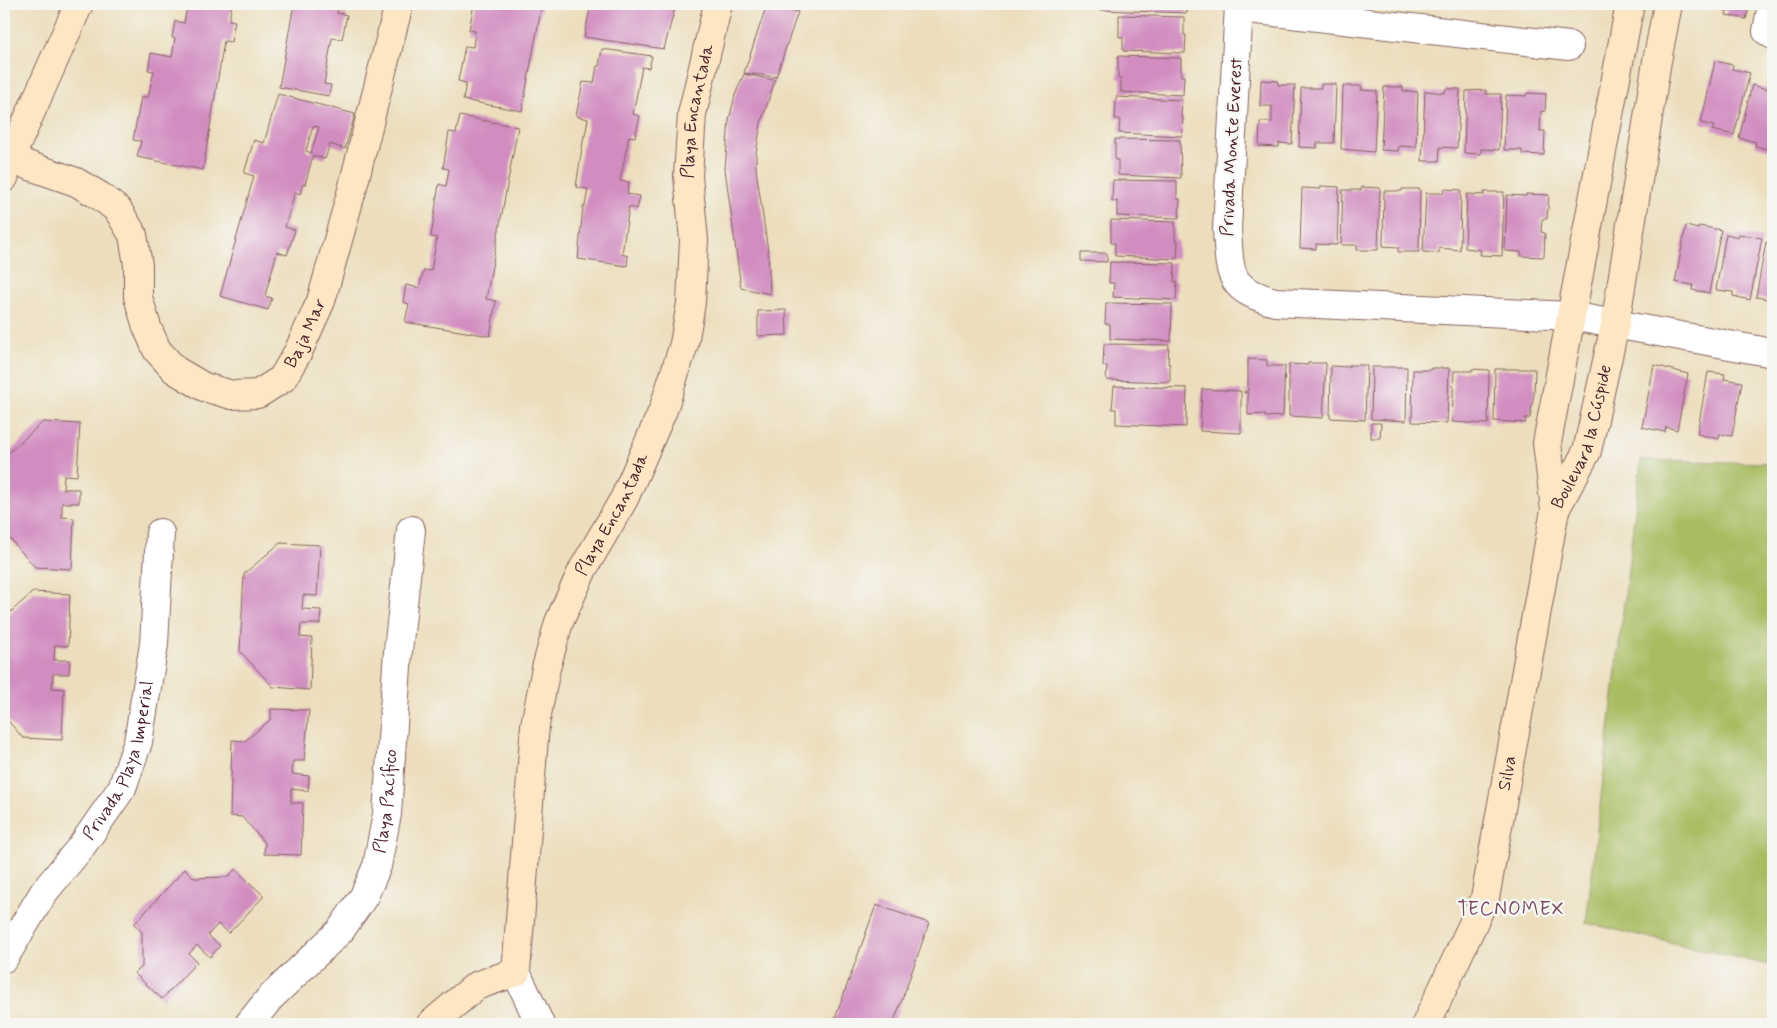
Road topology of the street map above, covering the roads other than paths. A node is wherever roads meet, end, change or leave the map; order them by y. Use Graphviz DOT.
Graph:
graph roads {
  1 [pos="79,4"];
  2 [pos="399,4"];
  3 [pos="718,4"];
  4 [pos="1630,4"];
  5 [pos="1668,4"];
  6 [pos="1772,4"];
  7 [pos="1239,6"];
  8 [pos="1773,35"];
  9 [pos="1569,46"];
  10 [pos="7,169"];
  11 [pos="1571,316"];
  12 [pos="1615,325"];
  13 [pos="1773,354"];
  14 [pos="1555,510"];
  15 [pos="411,530"];
  16 [pos="160,534"];
  17 [pos="4,958"];
  18 [pos="516,972"];
  19 [pos="249,1024"];
  20 [pos="431,1024"];
  21 [pos="540,1024"];
  22 [pos="1426,1024"];
  1 -- 10 [label="street"];
  2 -- 10 [label="street, Baja Mar"];
  3 -- 18 [label="street, Playa Encantada"];
  4 -- 11 [label="street, Boulevard la Cúspide"];
  5 -- 12 [label="street, Boulevard la Cúspide"];
  6 -- 8 [label="street"];
  7 -- 9 [label="street, Privada Monte Everest"];
  7 -- 11 [label="street, Privada Monte Everest"];
  11 -- 12 [label="street"];
  11 -- 14 [label="street, Boulevard la Cúspide"];
  12 -- 13 [label="street"];
  12 -- 14 [label="street, Boulevard la Cúspide"];
  14 -- 22 [label="street, Silva"];
  15 -- 19 [label="street, Playa Pacífico"];
  16 -- 17 [label="street, Privada Playa Imperial"];
  18 -- 20 [label="street"];
  18 -- 21 [label="street, Playa Encantada"];
}
